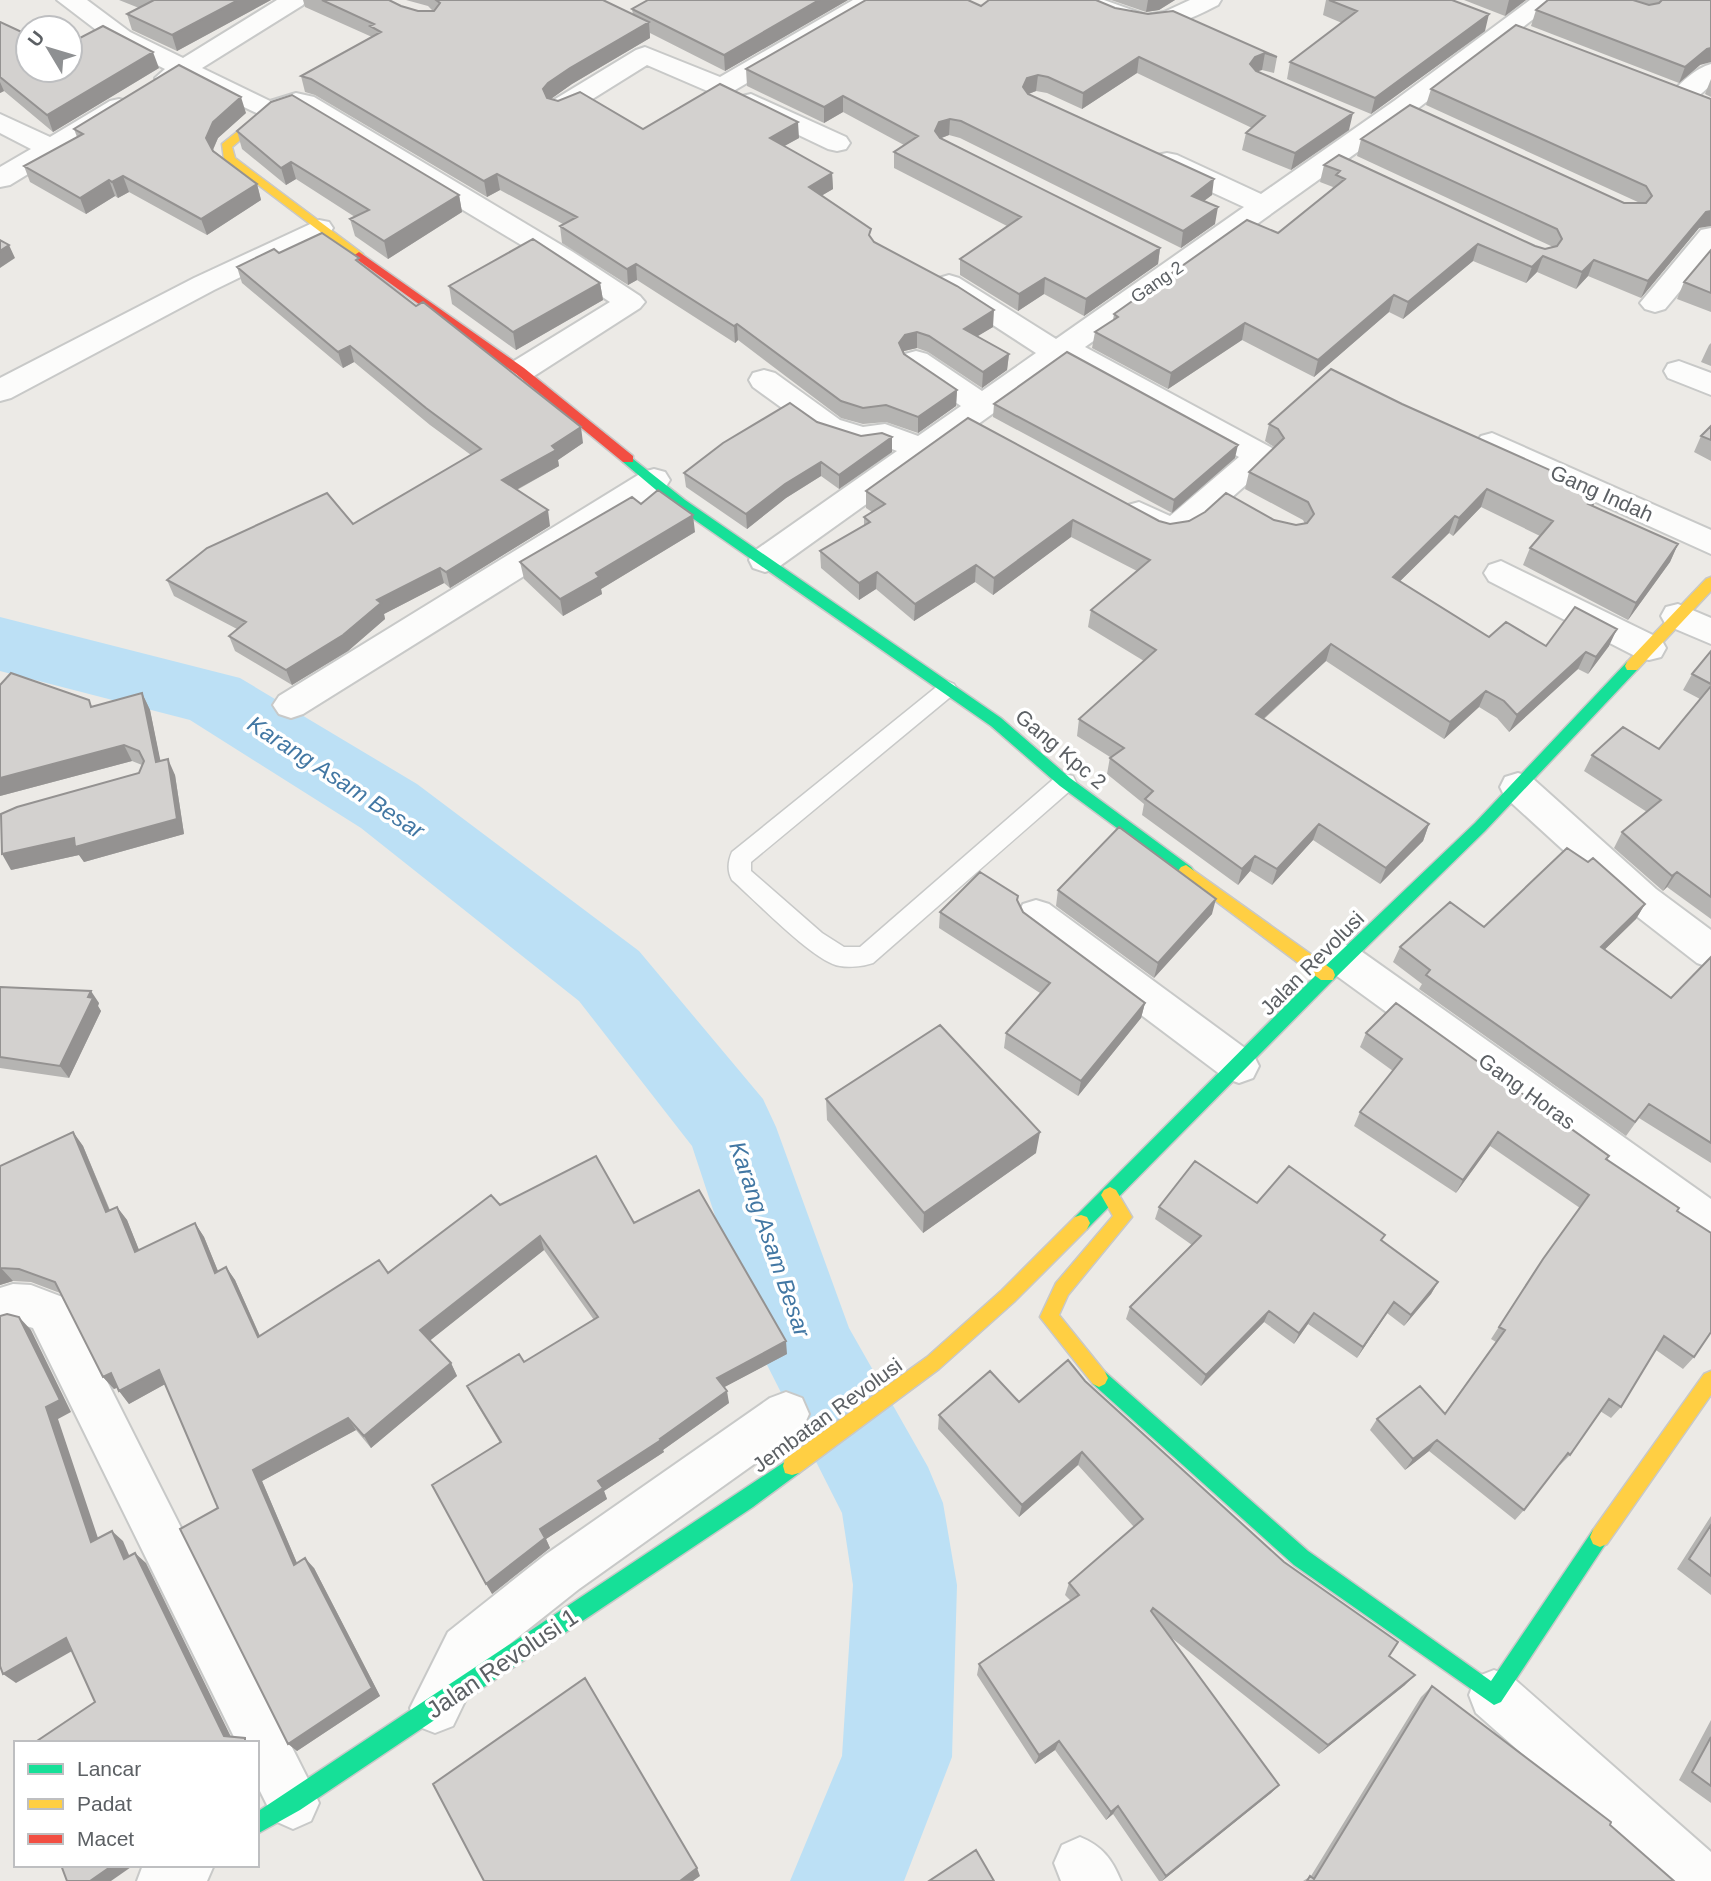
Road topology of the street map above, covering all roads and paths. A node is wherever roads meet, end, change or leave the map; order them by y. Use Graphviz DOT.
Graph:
graph roads {
  1 [pos="69,0"];
  2 [pos="294,0"];
  3 [pos="871,0"];
  4 [pos="1083,0"];
  5 [pos="1209,0"];
  6 [pos="1546,0"];
  7 [pos="184,68"];
  8 [pos="1711,72"];
  9 [pos="721,87"];
  10 [pos="1657,87"];
  11 [pos="1682,97"];
  12 [pos="561,107"];
  13 [pos="1711,108"];
  14 [pos="269,111"];
  15 [pos="0,122"];
  16 [pos="837,143"];
  17 [pos="50,148"];
  18 [pos="1138,148"];
  19 [pos="0,179"];
  20 [pos="1264,206"];
  21 [pos="319,228"];
  22 [pos="1711,236"];
  23 [pos="1702,262"];
  24 [pos="920,269"];
  25 [pos="1655,303"];
  26 [pos="1060,351"];
  27 [pos="916,361"];
  28 [pos="520,371"];
  29 [pos="1679,371"];
  30 [pos="764,380"];
  31 [pos="1711,385"];
  32 [pos="0,391"];
  33 [pos="979,418"];
  34 [pos="1492,443"];
  35 [pos="922,449"];
  36 [pos="654,480"];
  37 [pos="1108,495"];
  38 [pos="1711,543"];
  39 [pos="765,560"];
  40 [pos="1501,573"];
  41 [pos="1711,582"];
  42 [pos="1678,616"];
  43 [pos="1711,632"];
  44 [pos="1650,648"];
  45 [pos="947,689"];
  46 [pos="291,705"];
  47 [pos="1065,782"];
  48 [pos="1518,787"];
  49 [pos="1036,915"];
  50 [pos="1711,952"];
  51 [pos="1336,968"];
  52 [pos="1239,1066"];
  53 [pos="1110,1195"];
  54 [pos="1711,1223"];
  55 [pos="0,1309"];
  56 [pos="933,1363"];
  57 [pos="1711,1380"];
  58 [pos="786,1414"];
  59 [pos="746,1500"];
  60 [pos="1494,1695"];
  61 [pos="435,1708"];
  62 [pos="242,1741"];
  63 [pos="259,1778"];
  64 [pos="275,1814"];
  65 [pos="185,1867"];
  66 [pos="163,1881"];
  67 [pos="1705,1881"];
  1 -- 7 [label="street"];
  2 -- 7 [label="street"];
  3 -- 9 [label="street"];
  4 -- 5 [label="street"];
  6 -- 20 [label="street, Gang 2"];
  7 -- 14 [label="street"];
  7 -- 17 [label="street"];
  8 -- 11 [label="street"];
  9 -- 12 [label="street"];
  9 -- 16 [label="street"];
  10 -- 11 [label="street"];
  11 -- 13 [label="street"];
  14 -- 21 [label="street, Gang Kpc 2"];
  14 -- 28 [label="street"];
  15 -- 17 [label="street"];
  17 -- 19 [label="street"];
  18 -- 20 [label="street"];
  20 -- 26 [label="street, Gang 2"];
  21 -- 28 [label="street, Gang Kpc 2"];
  21 -- 32 [label="street"];
  22 -- 23 [label="street"];
  23 -- 25 [label="street"];
  24 -- 26 [label="street"];
  26 -- 33 [label="street, Gang 2"];
  26 -- 37 [label="street"];
  27 -- 33 [label="street"];
  28 -- 36 [label="street, Gang Kpc 2"];
  29 -- 31 [label="street"];
  30 -- 35 [label="street"];
  33 -- 35 [label="street, Gang 2"];
  34 -- 38 [label="street, Gang Indah"];
  35 -- 39 [label="street, Gang 2"];
  36 -- 39 [label="street, Gang Kpc 2"];
  36 -- 46 [label="street"];
  39 -- 45 [label="street, Gang Kpc 2"];
  40 -- 44 [label="street"];
  41 -- 42 [label="street, Jalan Revolusi"];
  42 -- 43 [label="street"];
  42 -- 44 [label="street, Jalan Revolusi"];
  44 -- 48 [label="street, Jalan Revolusi"];
  45 -- 47 [label="street, Gang Kpc 2"];
  45 -- 47 [label="lane"];
  47 -- 51 [label="street, Gang Kpc 2"];
  48 -- 50 [label="street"];
  48 -- 51 [label="street, Jalan Revolusi"];
  49 -- 52 [label="street"];
  51 -- 52 [label="street, Jalan Revolusi"];
  51 -- 54 [label="street, Gang Horas"];
  52 -- 53 [label="street, Jalan Revolusi"];
  53 -- 56 [label="street, Jalan Revolusi"];
  53 -- 60 [label="street"];
  55 -- 62 [label="street"];
  56 -- 59 [label="street, Jembatan Revolusi"];
  57 -- 60 [label="street"];
  58 -- 61 [label="street"];
  59 -- 61 [label="street, Jalan Revolusi 1"];
  60 -- 67 [label="street"];
  61 -- 64 [label="street, Jalan Revolusi 1"];
  63 -- 64 [label="street"];
  65 -- 66 [label="street"];
}
